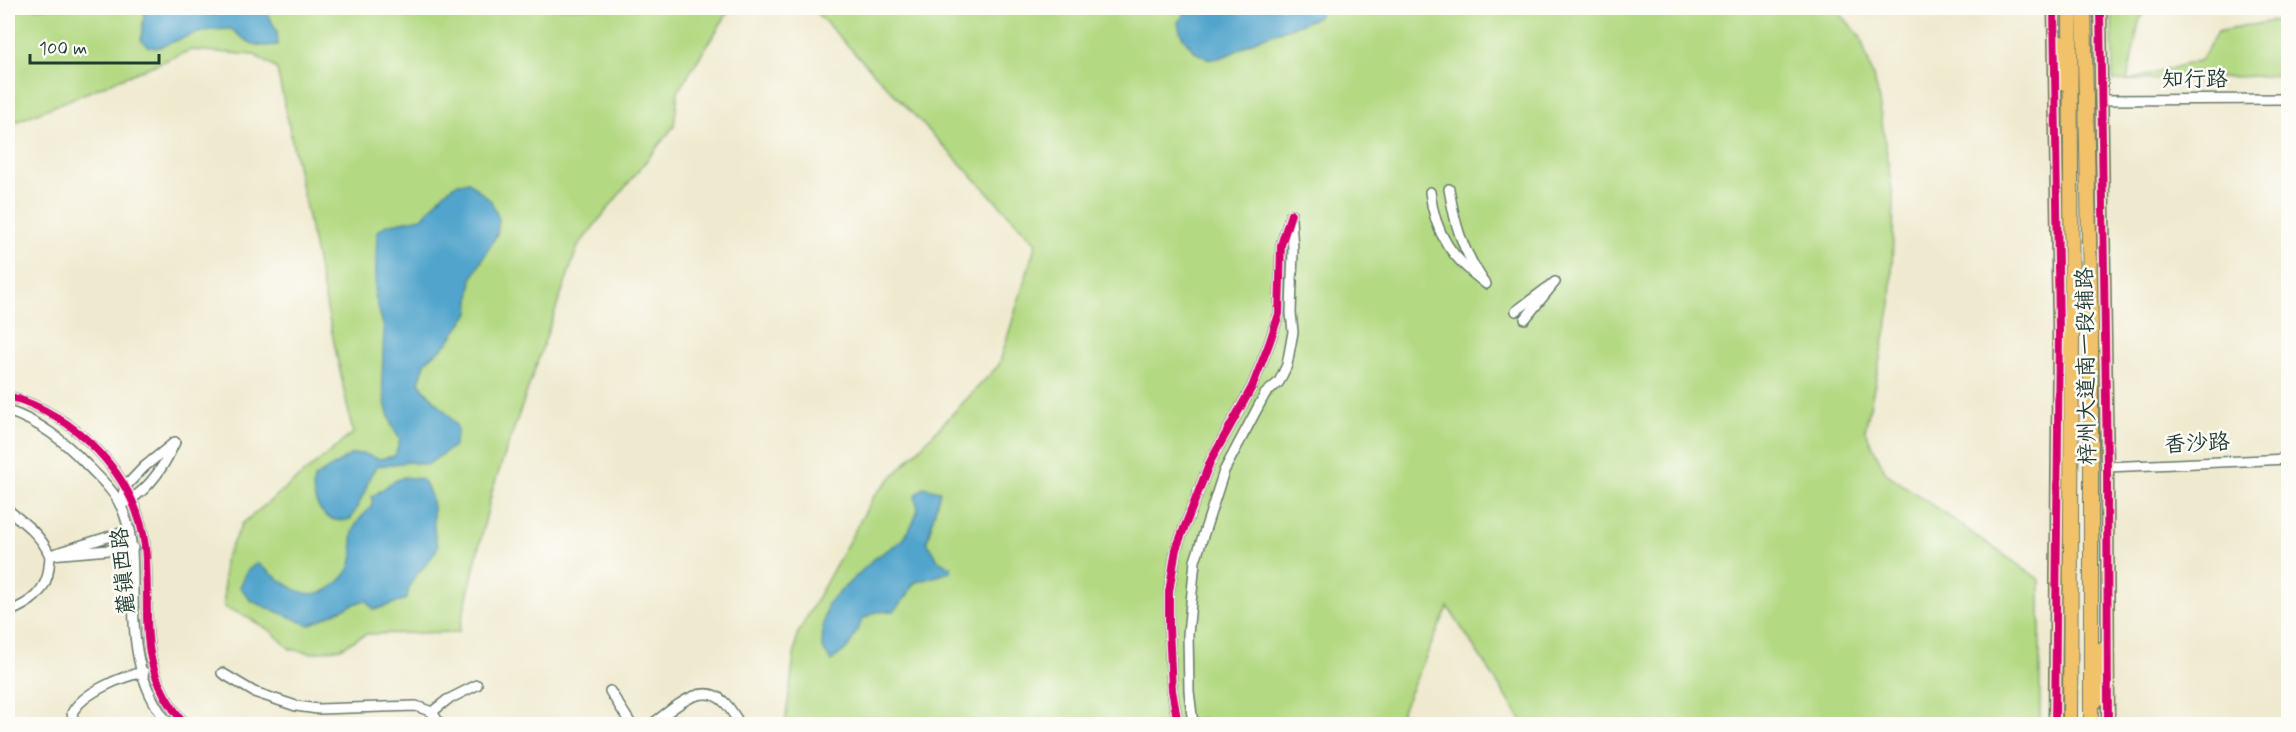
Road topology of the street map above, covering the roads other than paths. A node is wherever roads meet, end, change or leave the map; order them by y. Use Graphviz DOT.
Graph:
graph roads {
  1 [pos="2054,8"];
  2 [pos="2061,8"];
  3 [pos="2070,8"];
  4 [pos="2084,8"];
  5 [pos="2100,8"];
  6 [pos="2289,99"];
  7 [pos="2102,100"];
  8 [pos="2070,148"];
  9 [pos="1449,189"];
  10 [pos="1430,192"];
  11 [pos="2090,239"];
  12 [pos="2103,282"];
  13 [pos="1516,311"];
  14 [pos="1525,318"];
  15 [pos="8,396"];
  16 [pos="8,411"];
  17 [pos="2289,459"];
  18 [pos="2107,467"];
  19 [pos="125,487"];
  20 [pos="132,500"];
  21 [pos="120,505"];
  22 [pos="8,510"];
  23 [pos="130,530"];
  24 [pos="133,548"];
  25 [pos="50,555"];
  26 [pos="2109,589"];
  27 [pos="8,612"];
  28 [pos="153,670"];
  29 [pos="141,672"];
  30 [pos="222,673"];
  31 [pos="477,685"];
  32 [pos="610,691"];
  33 [pos="432,712"];
  34 [pos="74,724"];
  35 [pos="169,724"];
  36 [pos="185,724"];
  37 [pos="440,724"];
  38 [pos="631,724"];
  39 [pos="652,724"];
  40 [pos="740,724"];
  41 [pos="1178,724"];
  42 [pos="1192,724"];
  43 [pos="2055,724"];
  44 [pos="2070,724"];
  45 [pos="2092,724"];
  46 [pos="2109,724"];
  1 -- 43 [label="main road, 梓州大道南一段辅路"];
  2 -- 8 [label="main road"];
  3 -- 8 [label="highway"];
  4 -- 11 [label="highway"];
  5 -- 7 [label="main road, 梓州大道南一段辅路"];
  6 -- 7 [label="street, 知行路"];
  7 -- 12 [label="main road, 梓州大道南一段辅路"];
  8 -- 44 [label="highway"];
  9 -- 10 [label="street"];
  11 -- 12 [label="main road"];
  11 -- 45 [label="highway"];
  12 -- 18 [label="main road, 梓州大道南一段辅路"];
  13 -- 14 [label="street"];
  15 -- 19 [label="street, 麓镇西路"];
  16 -- 21 [label="street"];
  17 -- 18 [label="street, 香沙路"];
  18 -- 26 [label="main road, 梓州大道南一段辅路"];
  19 -- 20 [label="street, 麓镇西路"];
  19 -- 20 [label="street"];
  19 -- 21 [label="street"];
  20 -- 21 [label="street"];
  20 -- 28 [label="street, 麓镇西路"];
  21 -- 23 [label="street"];
  22 -- 25 [label="street"];
  23 -- 24 [label="street"];
  23 -- 25 [label="street"];
  24 -- 25 [label="street"];
  24 -- 29 [label="street"];
  25 -- 27 [label="street"];
  26 -- 45 [label="main road"];
  26 -- 46 [label="main road, 梓州大道南一段辅路"];
  28 -- 29 [label="street"];
  28 -- 36 [label="street, 麓镇西路"];
  29 -- 34 [label="street"];
  29 -- 35 [label="street"];
  30 -- 33 [label="street"];
  31 -- 33 [label="street"];
  32 -- 38 [label="street"];
  33 -- 37 [label="street"];
  39 -- 40 [label="street"];
  41 -- 42 [label="street"];
}
